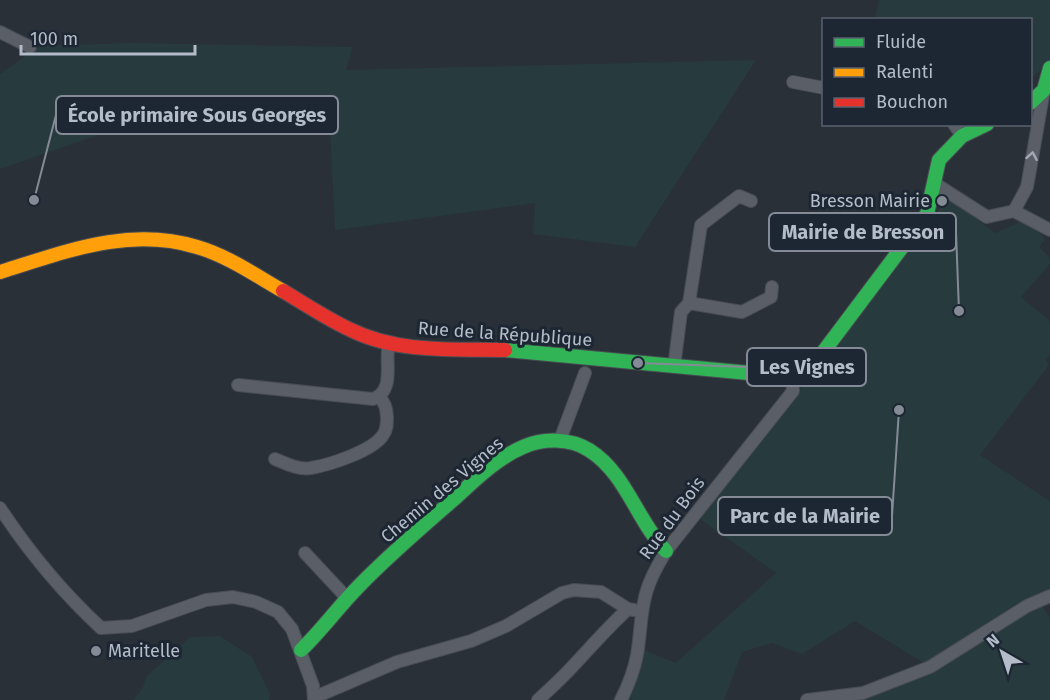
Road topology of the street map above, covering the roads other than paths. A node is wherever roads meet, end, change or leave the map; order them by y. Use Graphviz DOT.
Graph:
graph roads {
  1 [pos="0,32"];
  2 [pos="30,47"];
  3 [pos="1050,68"];
  4 [pos="793,82"];
  5 [pos="822,88"];
  6 [pos="1044,90"];
  7 [pos="1032,101"];
  8 [pos="977,126"];
  9 [pos="958,130"];
  10 [pos="934,183"];
  11 [pos="751,201"];
  12 [pos="1014,211"];
  13 [pos="1048,227"];
  14 [pos="0,272"];
  15 [pos="772,287"];
  16 [pos="689,303"];
  17 [pos="389,343"];
  18 [pos="674,367"];
  19 [pos="585,373"];
  20 [pos="792,377"];
  21 [pos="238,385"];
  22 [pos="379,397"];
  23 [pos="560,440"];
  24 [pos="275,459"];
  25 [pos="0,508"];
  26 [pos="666,551"];
  27 [pos="305,553"];
  28 [pos="1050,596"];
  29 [pos="347,598"];
  30 [pos="628,609"];
  31 [pos="642,612"];
  32 [pos="301,650"];
  33 [pos="314,698"];
  34 [pos="538,700"];
  35 [pos="621,700"];
  36 [pos="807,700"];
  1 -- 2 [label="street"];
  3 -- 6 [label="street"];
  4 -- 5 [label="street"];
  6 -- 7 [label="street"];
  12 -- 6 [label="street, one-way"];
  8 -- 9 [label="street"];
  9 -- 10 [label="street"];
  10 -- 12 [label="street"];
  10 -- 20 [label="street"];
  11 -- 16 [label="street"];
  12 -- 13 [label="street"];
  14 -- 17 [label="street, Rue de la République"];
  15 -- 16 [label="street"];
  16 -- 18 [label="street"];
  17 -- 18 [label="street, Rue de la République"];
  17 -- 22 [label="street"];
  18 -- 20 [label="street, Rue de la République"];
  19 -- 23 [label="street"];
  20 -- 26 [label="street, Rue du Bois"];
  21 -- 22 [label="street"];
  22 -- 24 [label="street"];
  23 -- 26 [label="street, Chemin des Vignes"];
  23 -- 29 [label="street, Chemin des Vignes"];
  25 -- 32 [label="street"];
  26 -- 31 [label="street, Rue du Bois"];
  27 -- 29 [label="street"];
  28 -- 36 [label="street"];
  29 -- 32 [label="street, Chemin des Vignes"];
  30 -- 31 [label="street"];
  30 -- 33 [label="street"];
  30 -- 34 [label="street"];
  31 -- 35 [label="street, Rue du Bois"];
  32 -- 33 [label="street"];
}
